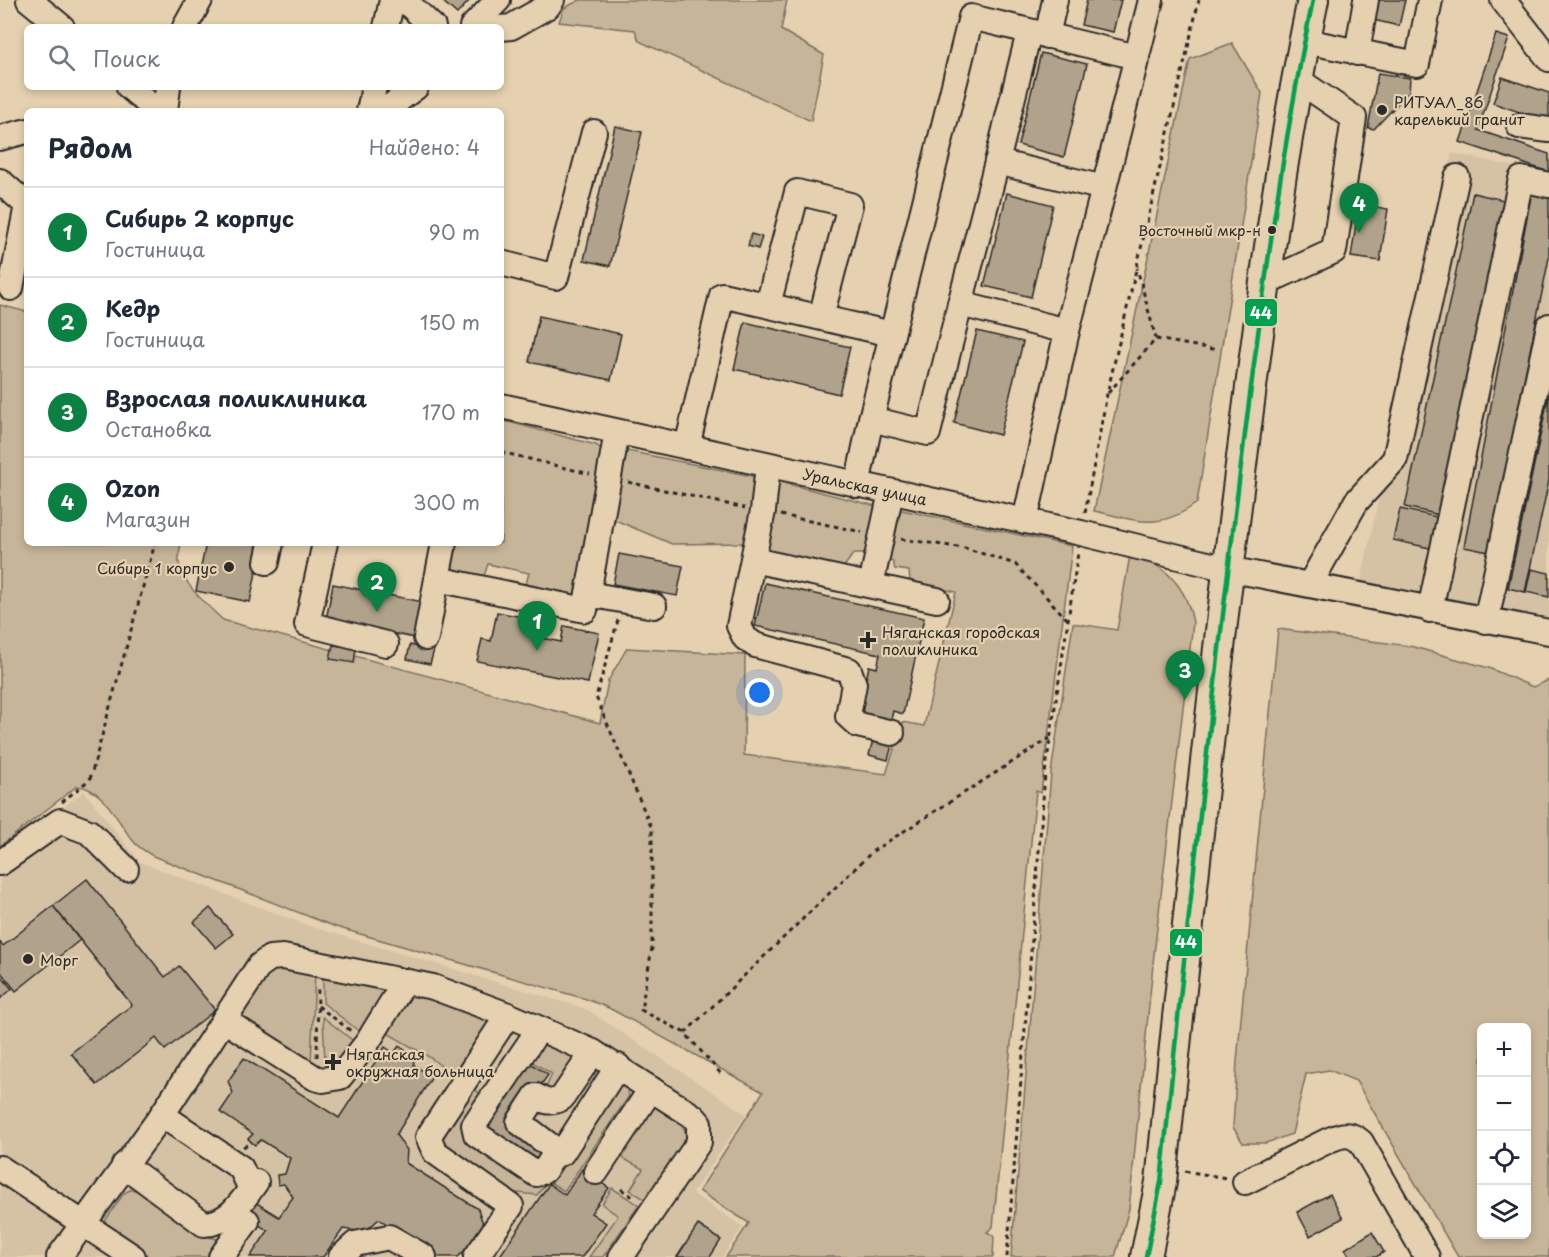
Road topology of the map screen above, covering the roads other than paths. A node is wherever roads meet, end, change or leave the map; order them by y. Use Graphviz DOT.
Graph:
graph roads {
  1 [pos="29,0"];
  2 [pos="200,0"];
  3 [pos="392,0"];
  4 [pos="404,0"];
  5 [pos="498,0"];
  6 [pos="552,0"];
  7 [pos="1055,0"];
  8 [pos="1150,0"];
  9 [pos="1313,0"];
  10 [pos="1366,0"];
  11 [pos="1430,0"];
  12 [pos="1503,0"];
  13 [pos="58,24"];
  14 [pos="187,24"];
  15 [pos="387,24"];
  16 [pos="430,24"];
  17 [pos="475,24"];
  18 [pos="504,28"];
  19 [pos="1038,34"];
  20 [pos="1305,41"];
  21 [pos="1357,52"];
  22 [pos="1137,57"];
  23 [pos="1549,59"];
  24 [pos="1298,80"];
  25 [pos="132,90"];
  26 [pos="168,90"];
  27 [pos="373,90"];
  28 [pos="412,90"];
  29 [pos="153,108"];
  30 [pos="165,108"];
  31 [pos="370,108"];
  32 [pos="388,108"];
  33 [pos="1519,126"];
  34 [pos="1549,130"];
  35 [pos="24,131"];
  36 [pos="594,132"];
  37 [pos="0,138"];
  38 [pos="998,162"];
  39 [pos="1457,177"];
  40 [pos="0,181"];
  41 [pos="1549,185"];
  42 [pos="1104,188"];
  43 [pos="24,202"];
  44 [pos="24,223"];
  45 [pos="504,264"];
  46 [pos="1266,282"];
  47 [pos="13,288"];
  48 [pos="960,304"];
  49 [pos="768,305"];
  50 [pos="821,317"];
  51 [pos="1549,326"];
  52 [pos="1067,331"];
  53 [pos="892,334"];
  54 [pos="504,407"];
  55 [pos="871,419"];
  56 [pos="617,432"];
  57 [pos="687,447"];
  58 [pos="768,465"];
  59 [pos="857,485"];
  60 [pos="891,492"];
  61 [pos="1025,521"];
  62 [pos="324,546"];
  63 [pos="440,546"];
  64 [pos="753,560"];
  65 [pos="1228,569"];
  66 [pos="437,579"];
  67 [pos="1310,584"];
  68 [pos="871,585"];
  69 [pos="588,594"];
  70 [pos="937,600"];
  71 [pos="654,606"];
  72 [pos="1430,610"];
  73 [pos="1486,621"];
  74 [pos="1549,632"];
  75 [pos="426,638"];
  76 [pos="386,644"];
  77 [pos="892,734"];
  78 [pos="0,863"];
  79 [pos="126,869"];
  80 [pos="405,981"];
  81 [pos="508,1015"];
  82 [pos="224,1020"];
  83 [pos="539,1029"];
  84 [pos="593,1052"];
  85 [pos="618,1066"];
  86 [pos="651,1089"];
  87 [pos="162,1115"];
  88 [pos="557,1151"];
  89 [pos="124,1165"];
  90 [pos="0,1168"];
  91 [pos="596,1172"];
  92 [pos="1245,1182"];
  93 [pos="247,1221"];
  94 [pos="82,1223"];
  95 [pos="59,1257"];
  96 [pos="133,1257"];
  97 [pos="221,1257"];
  98 [pos="340,1257"];
  99 [pos="424,1257"];
  100 [pos="476,1257"];
  101 [pos="621,1257"];
  102 [pos="1146,1257"];
  103 [pos="1427,1257"];
  1 -- 13 [label="street"];
  2 -- 14 [label="street"];
  3 -- 15 [label="street"];
  4 -- 16 [label="street"];
  5 -- 17 [label="street"];
  6 -- 18 [label="street"];
  7 -- 19 [label="street"];
  8 -- 22 [label="street"];
  9 -- 20 [label="main road"];
  10 -- 21 [label="street"];
  11 -- 21 [label="street"];
  12 -- 23 [label="street"];
  19 -- 22 [label="street"];
  19 -- 38 [label="street"];
  19 -- 53 [label="street"];
  20 -- 21 [label="street"];
  20 -- 24 [label="main road"];
  22 -- 42 [label="street"];
  24 -- 46 [label="main road"];
  24 -- 46 [label="street"];
  25 -- 29 [label="street"];
  26 -- 30 [label="street"];
  27 -- 31 [label="street"];
  28 -- 32 [label="street"];
  33 -- 34 [label="street"];
  35 -- 37 [label="street"];
  36 -- 45 [label="street"];
  38 -- 42 [label="street"];
  38 -- 48 [label="street"];
  39 -- 67 [label="street"];
  40 -- 43 [label="street"];
  41 -- 72 [label="street"];
  42 -- 52 [label="street"];
  44 -- 47 [label="street"];
  46 -- 65 [label="main road"];
  48 -- 52 [label="street"];
  48 -- 55 [label="street"];
  49 -- 50 [label="street"];
  49 -- 50 [label="street"];
  49 -- 57 [label="street"];
  50 -- 53 [label="street"];
  51 -- 73 [label="street"];
  52 -- 61 [label="street"];
  53 -- 55 [label="street"];
  54 -- 56 [label="street, Уральская улица"];
  55 -- 59 [label="street"];
  56 -- 57 [label="street, Уральская улица"];
  56 -- 69 [label="street"];
  57 -- 58 [label="street, Уральская улица"];
  58 -- 59 [label="street, Уральская улица"];
  58 -- 64 [label="street"];
  59 -- 60 [label="street, Уральская улица"];
  60 -- 61 [label="street, Уральская улица"];
  60 -- 68 [label="street"];
  61 -- 65 [label="street, Уральская улица"];
  62 -- 76 [label="street"];
  63 -- 66 [label="street"];
  64 -- 68 [label="street"];
  64 -- 77 [label="street"];
  65 -- 67 [label="street, Уральская улица"];
  65 -- 102 [label="main road"];
  66 -- 69 [label="street"];
  66 -- 75 [label="street"];
  67 -- 72 [label="street, Уральская улица"];
  68 -- 70 [label="street"];
  69 -- 71 [label="street"];
  72 -- 73 [label="street, Уральская улица"];
  73 -- 74 [label="street, Уральская улица"];
  78 -- 79 [label="street"];
  80 -- 81 [label="street"];
  80 -- 82 [label="street"];
  80 -- 82 [label="street"];
  81 -- 83 [label="street"];
  81 -- 100 [label="street"];
  82 -- 87 [label="street"];
  83 -- 84 [label="street"];
  83 -- 88 [label="street"];
  84 -- 85 [label="street"];
  84 -- 88 [label="street"];
  85 -- 86 [label="street"];
  85 -- 88 [label="street"];
  86 -- 91 [label="street"];
  86 -- 101 [label="street"];
  87 -- 89 [label="street"];
  87 -- 89 [label="street"];
  89 -- 94 [label="street"];
  90 -- 94 [label="street"];
  92 -- 103 [label="street"];
  93 -- 97 [label="street"];
  94 -- 95 [label="street"];
  94 -- 96 [label="street"];
  98 -- 99 [label="street"];
}
